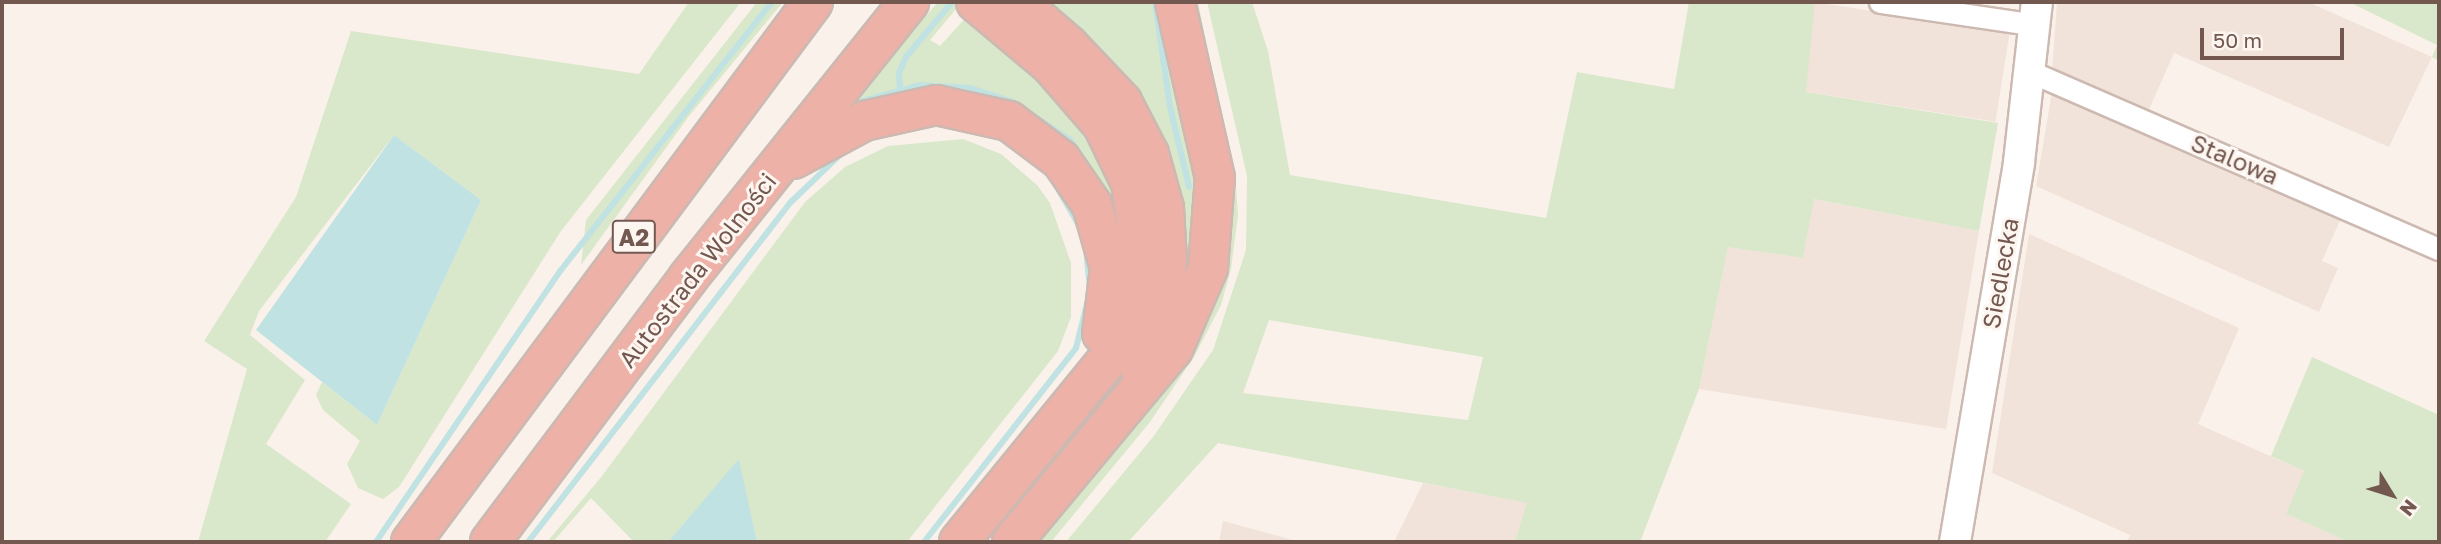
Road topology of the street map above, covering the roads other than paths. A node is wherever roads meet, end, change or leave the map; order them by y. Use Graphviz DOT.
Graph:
graph roads {
  1 [pos="813,2"];
  2 [pos="909,2"];
  3 [pos="976,2"];
  4 [pos="1018,2"];
  5 [pos="1175,2"];
  6 [pos="1880,2"];
  7 [pos="2036,14"];
  8 [pos="2029,71"];
  9 [pos="776,169"];
  10 [pos="2439,249"];
  11 [pos="1093,373"];
  12 [pos="1135,390"];
  13 [pos="411,542"];
  14 [pos="490,542"];
  15 [pos="959,542"];
  16 [pos="1012,542"];
  17 [pos="1955,542"];
  1 -- 13 [label="highway, A2"];
  2 -- 9 [label="highway, Autostrada Wolności"];
  3 -- 11 [label="highway"];
  4 -- 12 [label="highway"];
  5 -- 12 [label="highway"];
  6 -- 7 [label="street"];
  7 -- 8 [label="main road, Siedlecka"];
  8 -- 10 [label="street, Stalowa"];
  8 -- 17 [label="main road, Siedlecka"];
  9 -- 11 [label="highway"];
  9 -- 14 [label="highway, Autostrada Wolności"];
  11 -- 15 [label="highway"];
  12 -- 16 [label="highway"];
}
